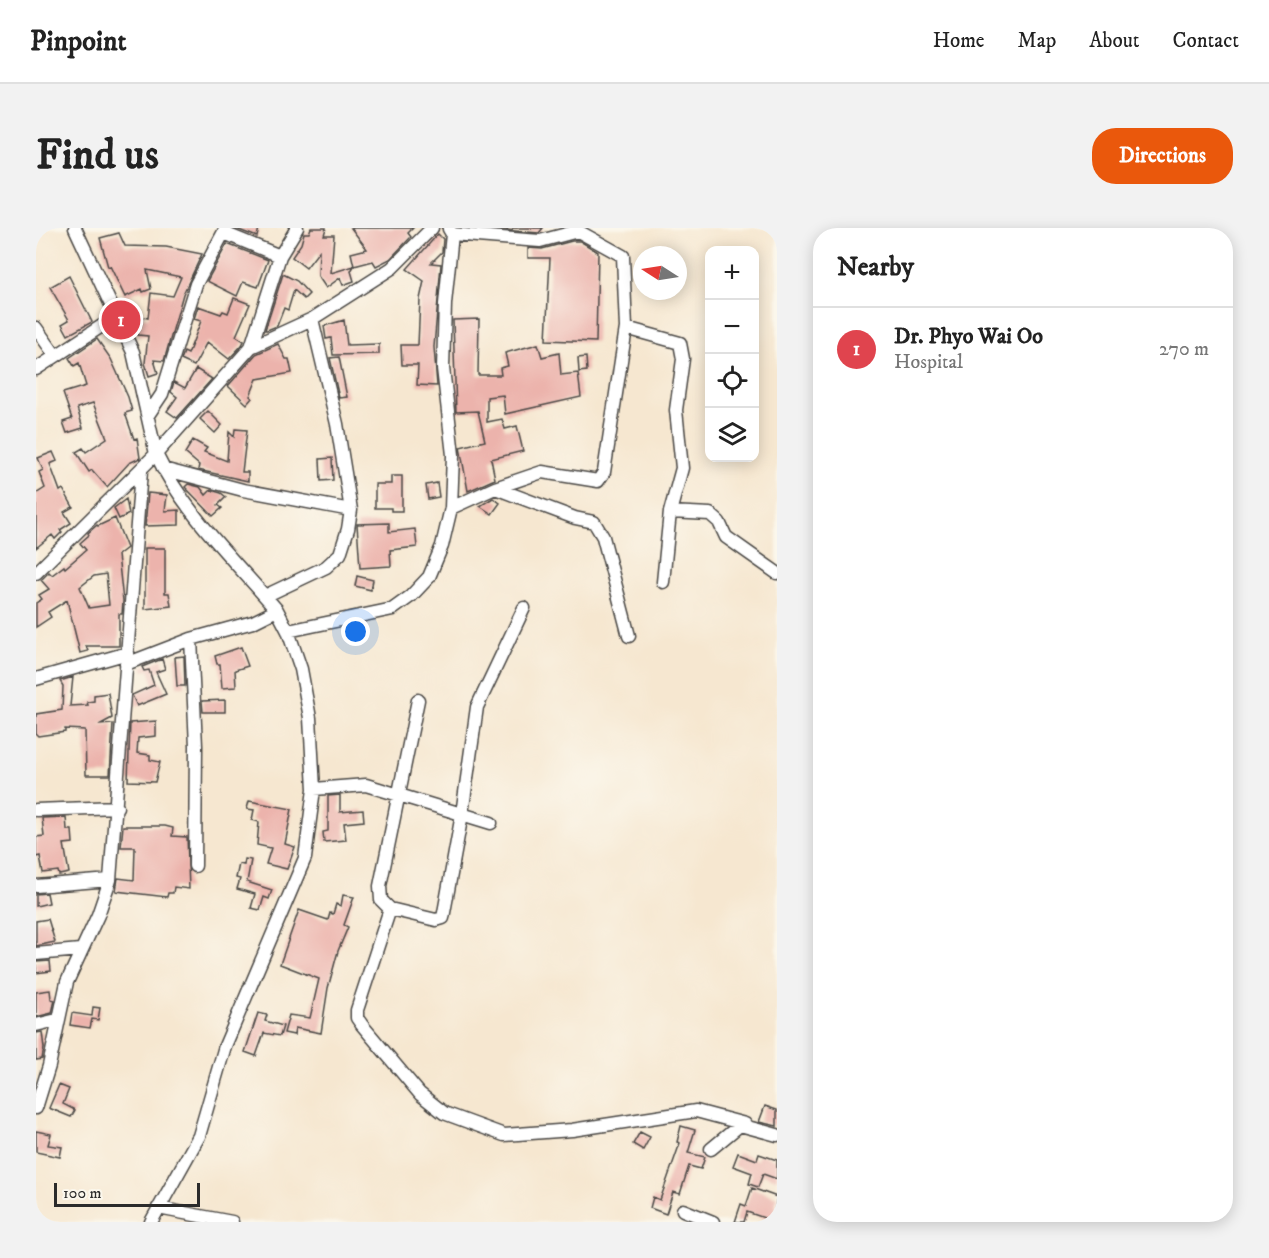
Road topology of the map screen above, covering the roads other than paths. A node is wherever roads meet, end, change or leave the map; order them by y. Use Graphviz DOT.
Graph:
graph roads {
  1 [pos="75,228"];
  2 [pos="297,228"];
  3 [pos="432,228"];
  4 [pos="225,231"];
  5 [pos="450,231"];
  6 [pos="280,256"];
  7 [pos="117,316"];
  8 [pos="312,320"];
  9 [pos="36,328"];
  10 [pos="626,328"];
  11 [pos="251,347"];
  12 [pos="55,356"];
  13 [pos="36,369"];
  14 [pos="148,415"];
  15 [pos="156,454"];
  16 [pos="163,470"];
  17 [pos="141,471"];
  18 [pos="495,488"];
  19 [pos="451,508"];
  20 [pos="351,510"];
  21 [pos="670,512"];
  22 [pos="36,573"];
  23 [pos="777,573"];
  24 [pos="663,582"];
  25 [pos="265,596"];
  26 [pos="524,608"];
  27 [pos="277,610"];
  28 [pos="288,631"];
  29 [pos="629,636"];
  30 [pos="191,639"];
  31 [pos="127,658"];
  32 [pos="36,679"];
  33 [pos="418,700"];
  34 [pos="314,789"];
  35 [pos="398,794"];
  36 [pos="117,807"];
  37 [pos="36,810"];
  38 [pos="462,814"];
  39 [pos="491,823"];
  40 [pos="195,866"];
  41 [pos="110,880"];
  42 [pos="36,886"];
  43 [pos="390,909"];
  44 [pos="80,950"];
  45 [pos="36,954"];
  46 [pos="57,1020"];
  47 [pos="36,1025"];
  48 [pos="36,1108"];
  49 [pos="745,1124"];
  50 [pos="777,1135"];
  51 [pos="711,1149"];
  52 [pos="158,1209"];
  53 [pos="683,1210"];
  54 [pos="151,1222"];
  55 [pos="232,1222"];
  56 [pos="713,1222"];
  1 -- 7 [label="street"];
  2 -- 6 [label="street"];
  3 -- 8 [label="street"];
  4 -- 6 [label="street"];
  4 -- 14 [label="street"];
  5 -- 10 [label="street"];
  5 -- 19 [label="street"];
  6 -- 11 [label="street"];
  7 -- 12 [label="street"];
  7 -- 14 [label="street"];
  8 -- 11 [label="street"];
  8 -- 20 [label="street"];
  9 -- 12 [label="street"];
  10 -- 18 [label="street"];
  10 -- 21 [label="street"];
  11 -- 15 [label="street"];
  12 -- 13 [label="street"];
  14 -- 15 [label="street"];
  15 -- 16 [label="street"];
  15 -- 17 [label="street"];
  16 -- 20 [label="street"];
  16 -- 25 [label="street"];
  17 -- 22 [label="street"];
  17 -- 31 [label="street"];
  18 -- 19 [label="street"];
  18 -- 29 [label="street"];
  19 -- 28 [label="street"];
  20 -- 25 [label="street"];
  21 -- 23 [label="street"];
  21 -- 24 [label="street"];
  25 -- 27 [label="street"];
  26 -- 38 [label="street"];
  27 -- 28 [label="street"];
  27 -- 30 [label="street"];
  28 -- 34 [label="street"];
  30 -- 31 [label="street"];
  30 -- 40 [label="street"];
  31 -- 32 [label="street"];
  31 -- 36 [label="street"];
  33 -- 35 [label="street"];
  34 -- 35 [label="street"];
  34 -- 52 [label="street"];
  35 -- 38 [label="street"];
  35 -- 43 [label="street"];
  36 -- 37 [label="street"];
  36 -- 41 [label="street"];
  38 -- 39 [label="street"];
  38 -- 43 [label="street"];
  41 -- 42 [label="street"];
  41 -- 44 [label="street"];
  43 -- 49 [label="street"];
  44 -- 45 [label="street"];
  44 -- 46 [label="street"];
  46 -- 47 [label="street"];
  46 -- 48 [label="street"];
  49 -- 50 [label="street"];
  49 -- 51 [label="street"];
  52 -- 54 [label="street"];
  52 -- 55 [label="street"];
  53 -- 56 [label="street"];
}
